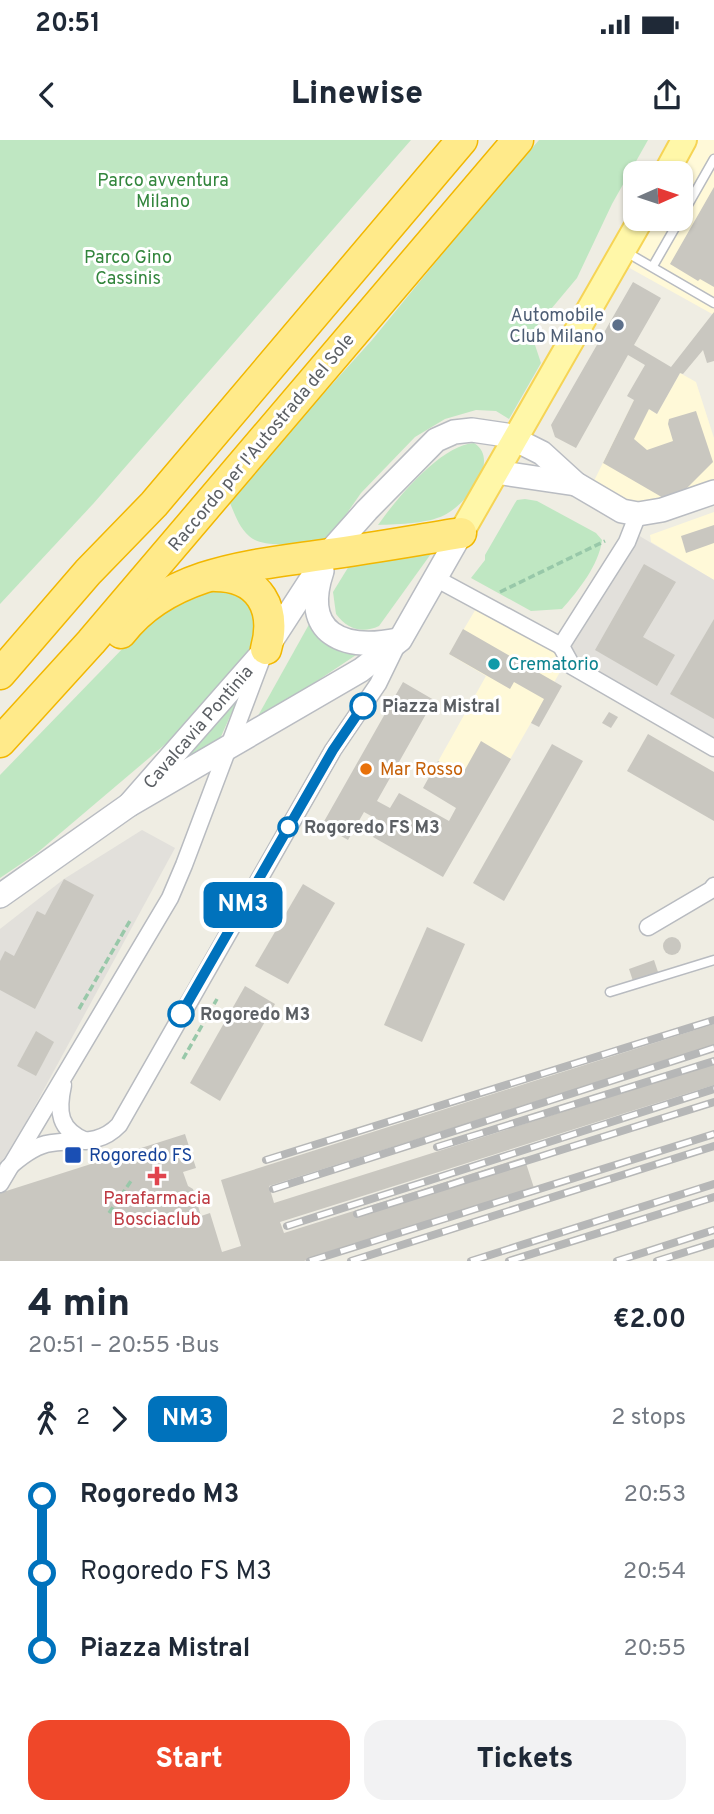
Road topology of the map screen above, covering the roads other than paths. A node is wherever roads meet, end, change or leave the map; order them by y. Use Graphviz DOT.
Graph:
graph roads {
  1 [pos="462,140"];
  2 [pos="518,140"];
  3 [pos="684,140"];
  4 [pos="714,159"];
  5 [pos="673,161"];
  6 [pos="693,195"];
  7 [pos="633,231"];
  8 [pos="673,231"];
  9 [pos="623,250"];
  10 [pos="653,265"];
  11 [pos="714,303"];
  12 [pos="515,439"];
  13 [pos="496,472"];
  14 [pos="576,484"];
  15 [pos="714,492"];
  16 [pos="638,514"];
  17 [pos="461,533"];
  18 [pos="327,555"];
  19 [pos="211,576"];
  20 [pos="435,578"];
  21 [pos="400,640"];
  22 [pos="561,646"];
  23 [pos="266,649"];
  24 [pos="0,674"];
  25 [pos="0,742"];
  26 [pos="229,747"];
  27 [pos="714,748"];
  28 [pos="0,765"];
  29 [pos="129,805"];
  30 [pos="714,886"];
  31 [pos="0,896"];
  32 [pos="648,927"];
  33 [pos="714,960"];
  34 [pos="610,992"];
  35 [pos="67,1073"];
  36 [pos="87,1142"];
  37 [pos="8,1168"];
  38 [pos="0,1184"];
  1 -- 24 [label="highway"];
  2 -- 25 [label="highway, Raccordo per l'Autostrada del Sole"];
  3 -- 5 [label="main road"];
  4 -- 6 [label="lane"];
  7 -- 9 [label="main road"];
  8 -- 10 [label="lane"];
  9 -- 10 [label="lane"];
  9 -- 12 [label="main road"];
  10 -- 11 [label="lane"];
  12 -- 13 [label="main road"];
  12 -- 14 [label="street, Cavalcavia Pontinia"];
  12 -- 18 [label="street, Cavalcavia Pontinia"];
  13 -- 14 [label="street"];
  13 -- 17 [label="main road"];
  14 -- 16 [label="street"];
  15 -- 16 [label="street"];
  16 -- 22 [label="street"];
  17 -- 18 [label="highway"];
  17 -- 20 [label="street"];
  18 -- 19 [label="highway"];
  18 -- 21 [label="street"];
  18 -- 23 [label="street, Cavalcavia Pontinia"];
  19 -- 23 [label="highway"];
  19 -- 28 [label="highway"];
  20 -- 21 [label="street"];
  20 -- 22 [label="street"];
  21 -- 26 [label="street, Cavalcavia Pontinia"];
  21 -- 36 [label="street"];
  22 -- 27 [label="street"];
  23 -- 26 [label="street"];
  23 -- 29 [label="street, Cavalcavia Pontinia"];
  26 -- 29 [label="street, Cavalcavia Pontinia"];
  26 -- 35 [label="street"];
  29 -- 31 [label="street, Cavalcavia Pontinia"];
  30 -- 32 [label="street"];
  33 -- 34 [label="lane"];
  35 -- 36 [label="street"];
  35 -- 37 [label="street"];
  36 -- 37 [label="street"];
  37 -- 38 [label="street"];
}
